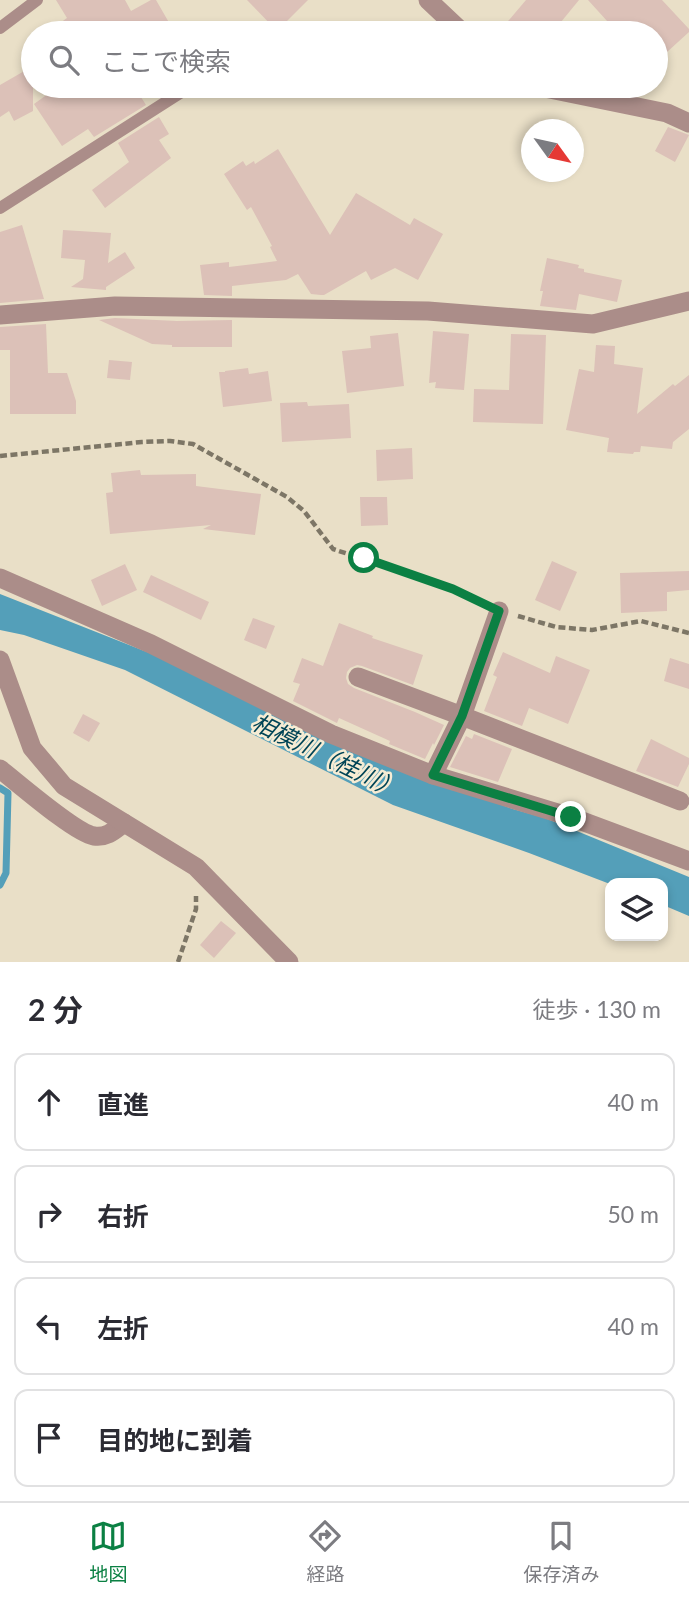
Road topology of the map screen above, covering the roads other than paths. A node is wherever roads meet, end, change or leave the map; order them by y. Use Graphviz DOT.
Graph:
graph roads {
  1 [pos="37,0"];
  2 [pos="428,0"];
  3 [pos="450,21"];
  4 [pos="0,28"];
  5 [pos="172,98"];
  6 [pos="594,98"];
  7 [pos="689,123"];
  8 [pos="0,208"];
  9 [pos="689,301"];
  10 [pos="0,315"];
  11 [pos="0,578"];
  12 [pos="499,611"];
  13 [pos="0,662"];
  14 [pos="358,677"];
  15 [pos="462,716"];
  16 [pos="0,769"];
  17 [pos="433,775"];
  18 [pos="680,801"];
  19 [pos="124,823"];
  20 [pos="689,861"];
  21 [pos="289,962"];
  1 -- 4 [label="lane"];
  2 -- 3 [label="street"];
  5 -- 8 [label="lane"];
  6 -- 7 [label="street"];
  9 -- 10 [label="street"];
  11 -- 17 [label="street"];
  12 -- 15 [label="street"];
  13 -- 19 [label="street"];
  14 -- 15 [label="street"];
  15 -- 17 [label="street"];
  15 -- 18 [label="street"];
  16 -- 19 [label="street"];
  17 -- 20 [label="street"];
  19 -- 21 [label="street"];
}
